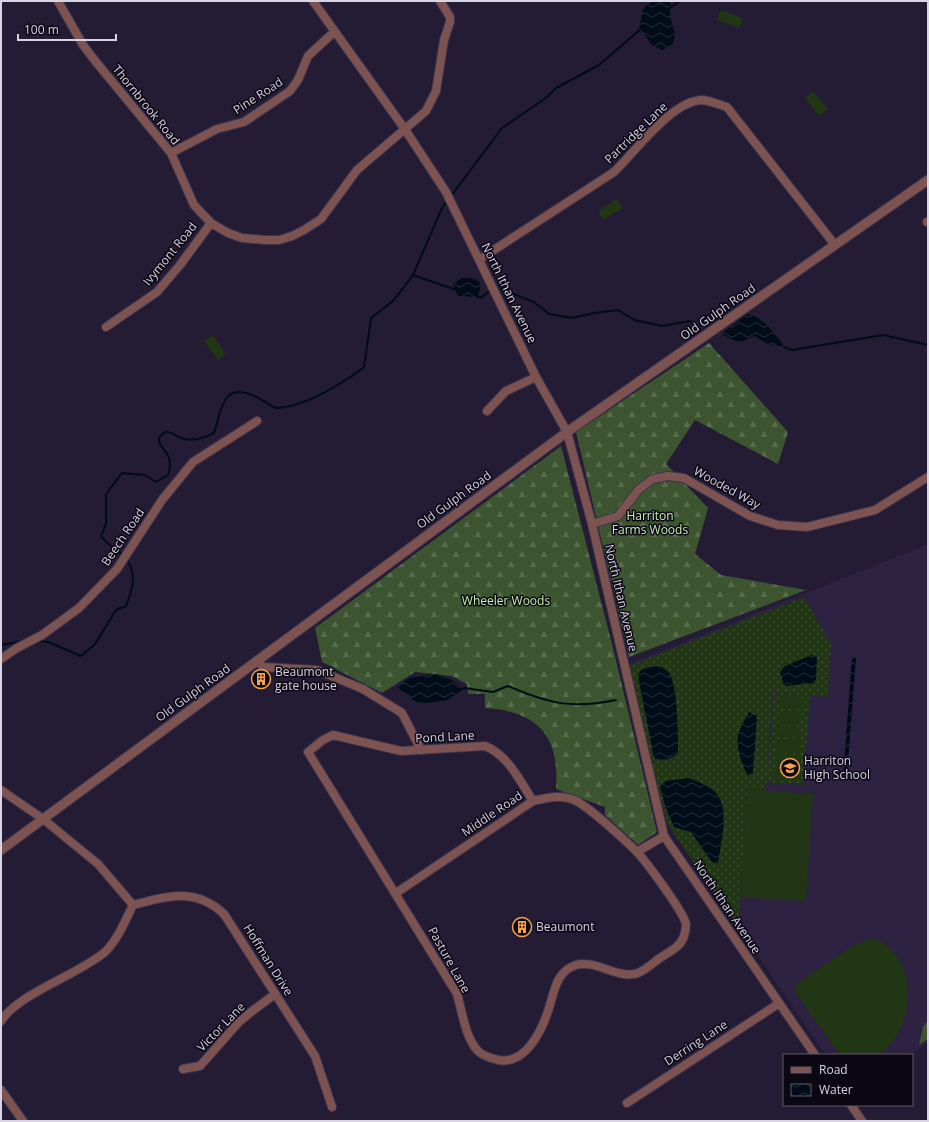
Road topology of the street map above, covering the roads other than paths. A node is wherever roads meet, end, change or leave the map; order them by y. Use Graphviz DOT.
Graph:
graph roads {
  1 [pos="58,1"];
  2 [pos="313,1"];
  3 [pos="440,1"];
  4 [pos="334,32"];
  5 [pos="404,128"];
  6 [pos="171,153"];
  7 [pos="928,180"];
  8 [pos="211,223"];
  9 [pos="835,245"];
  10 [pos="480,258"];
  11 [pos="106,327"];
  12 [pos="536,377"];
  13 [pos="487,411"];
  14 [pos="257,421"];
  15 [pos="567,432"];
  16 [pos="928,477"];
  17 [pos="592,524"];
  18 [pos="1,659"];
  19 [pos="257,660"];
  20 [pos="334,736"];
  21 [pos="421,750"];
  22 [pos="1,790"];
  23 [pos="533,801"];
  24 [pos="43,819"];
  25 [pos="664,836"];
  26 [pos="1,850"];
  27 [pos="637,852"];
  28 [pos="396,893"];
  29 [pos="133,905"];
  30 [pos="275,994"];
  31 [pos="778,1004"];
  32 [pos="1,1021"];
  33 [pos="814,1054"];
  34 [pos="183,1068"];
  35 [pos="1,1090"];
  36 [pos="628,1103"];
  37 [pos="852,1106"];
  38 [pos="332,1107"];
  39 [pos="23,1121"];
  40 [pos="862,1121"];
  1 -- 6 [label="street, Thornbrook Road"];
  2 -- 4 [label="street, North Ithan Avenue"];
  3 -- 5 [label="street, Thornbrook Road"];
  4 -- 5 [label="street, North Ithan Avenue"];
  4 -- 6 [label="street, Pine Road"];
  5 -- 8 [label="street, Thornbrook Road"];
  5 -- 10 [label="street, North Ithan Avenue"];
  6 -- 8 [label="street, Thornbrook Road"];
  7 -- 9 [label="street, Old Gulph Road"];
  8 -- 11 [label="street, Ivymont Road"];
  9 -- 10 [label="street, Partridge Lane"];
  9 -- 15 [label="street, Old Gulph Road"];
  10 -- 12 [label="street, North Ithan Avenue"];
  12 -- 13 [label="street"];
  12 -- 15 [label="street, North Ithan Avenue"];
  14 -- 18 [label="street, Beech Road"];
  15 -- 17 [label="street, North Ithan Avenue"];
  15 -- 19 [label="street, Old Gulph Road"];
  16 -- 17 [label="street, Wooded Way"];
  17 -- 25 [label="street, North Ithan Avenue"];
  19 -- 21 [label="street"];
  19 -- 24 [label="street, Old Gulph Road"];
  20 -- 21 [label="street, Pond Lane"];
  20 -- 28 [label="street, Pasture Lane"];
  21 -- 23 [label="street, Pond Lane"];
  22 -- 24 [label="street"];
  23 -- 27 [label="street, Middle Road"];
  23 -- 28 [label="street, Middle Road"];
  24 -- 26 [label="street, Old Gulph Road"];
  24 -- 29 [label="street"];
  25 -- 27 [label="street"];
  25 -- 31 [label="street, North Ithan Avenue"];
  27 -- 28 [label="street, Pasture Lane"];
  29 -- 30 [label="street, Hoffman Drive"];
  29 -- 32 [label="street"];
  30 -- 34 [label="street, Victor Lane"];
  30 -- 38 [label="street, Hoffman Drive"];
  31 -- 33 [label="street, North Ithan Avenue"];
  31 -- 36 [label="street, Derring Lane"];
  35 -- 39 [label="street"];
  37 -- 40 [label="street"];
}
